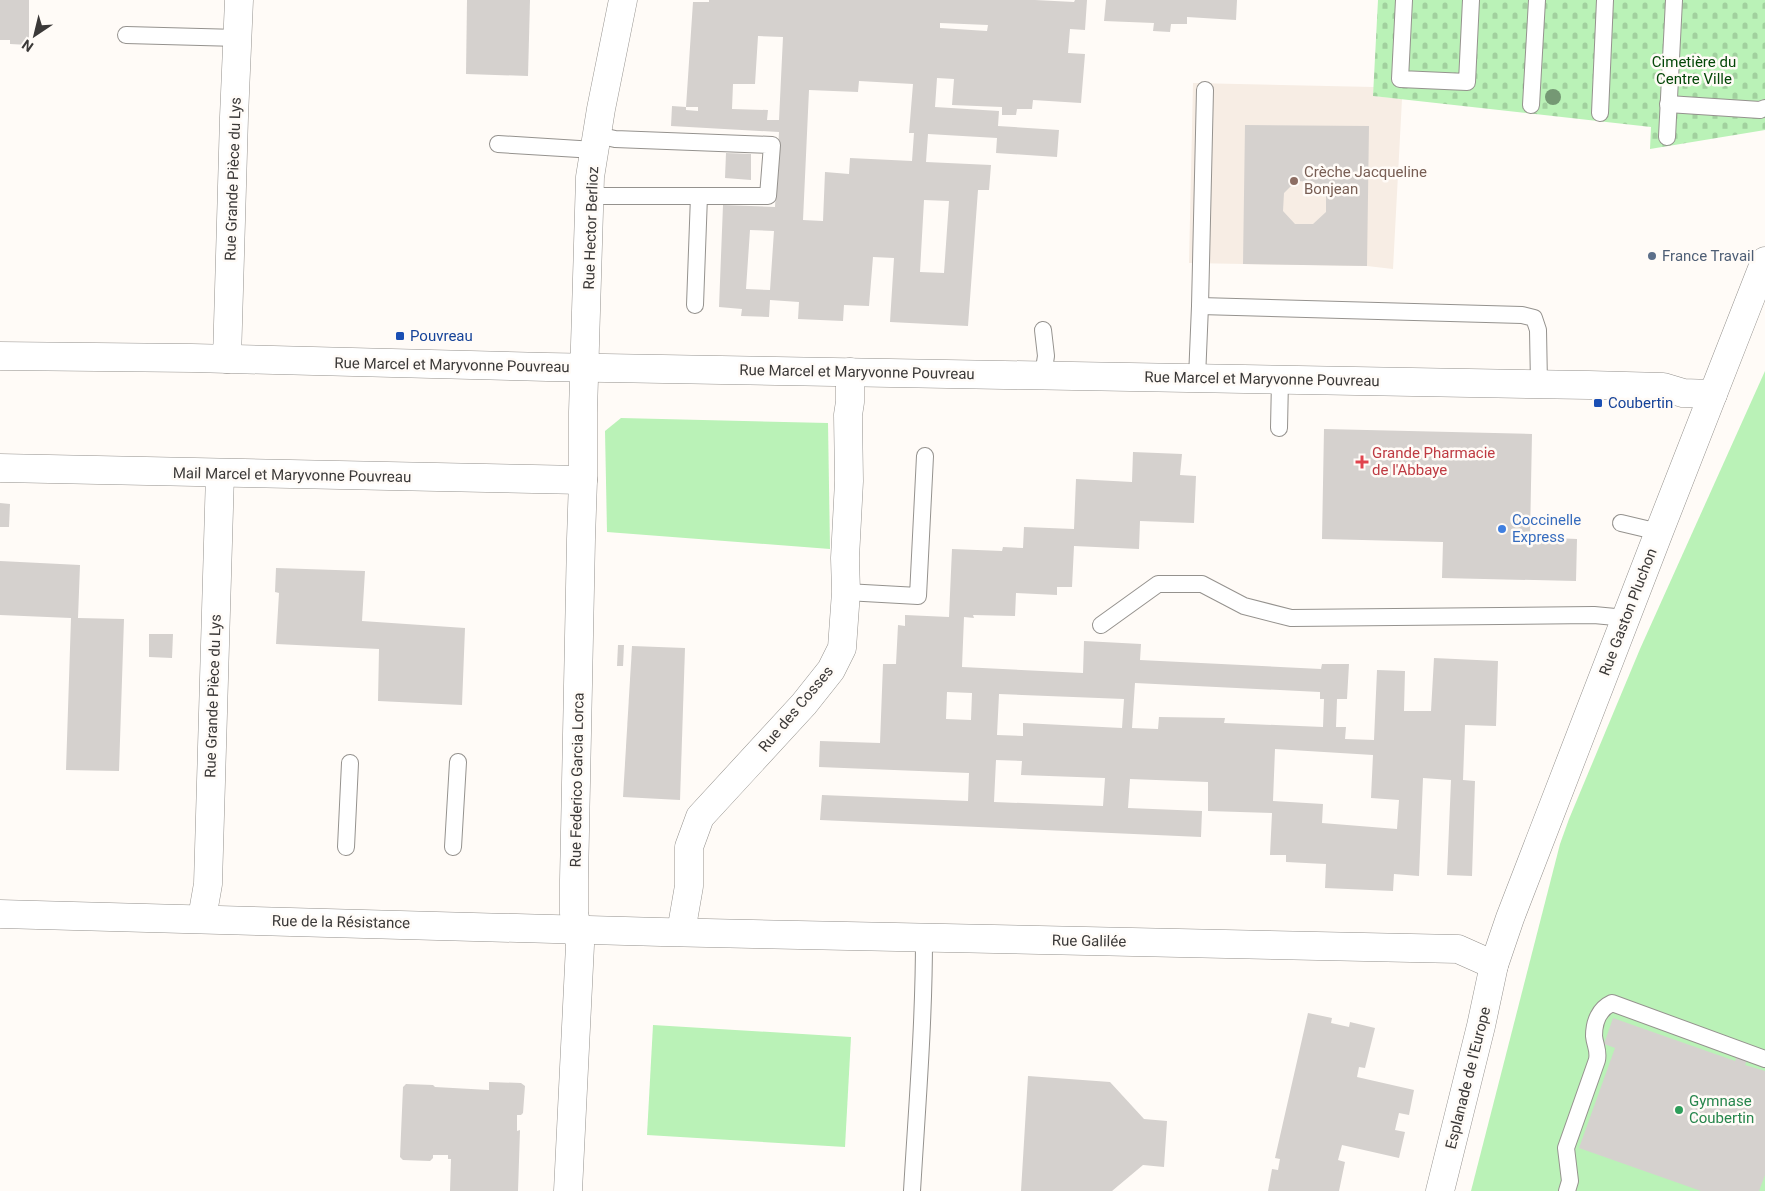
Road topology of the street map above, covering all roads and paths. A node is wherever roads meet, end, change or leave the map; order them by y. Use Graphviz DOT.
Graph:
graph roads {
  1 [pos="239,0"];
  2 [pos="623,0"];
  3 [pos="1404,0"];
  4 [pos="1471,0"];
  5 [pos="1537,0"];
  6 [pos="1605,0"];
  7 [pos="1674,0"];
  8 [pos="126,36"];
  9 [pos="238,38"];
  10 [pos="1205,90"];
  11 [pos="1668,104"];
  12 [pos="1531,105"];
  13 [pos="1765,108"];
  14 [pos="1600,113"];
  15 [pos="1667,136"];
  16 [pos="596,143"];
  17 [pos="498,144"];
  18 [pos="590,196"];
  19 [pos="699,196"];
  20 [pos="1765,261"];
  21 [pos="695,305"];
  22 [pos="1200,306"];
  23 [pos="1044,330"];
  24 [pos="0,356"];
  25 [pos="227,359"];
  26 [pos="585,368"];
  27 [pos="850,372"];
  28 [pos="1043,375"];
  29 [pos="1197,378"];
  30 [pos="1280,380"];
  31 [pos="1539,384"];
  32 [pos="1713,394"];
  33 [pos="1279,428"];
  34 [pos="925,456"];
  35 [pos="0,468"];
  36 [pos="220,474"];
  37 [pos="583,480"];
  38 [pos="1622,523"];
  39 [pos="1659,532"];
  40 [pos="846,592"];
  41 [pos="1626,618"];
  42 [pos="1101,626"];
  43 [pos="458,762"];
  44 [pos="350,763"];
  45 [pos="346,846"];
  46 [pos="453,847"];
  47 [pos="0,914"];
  48 [pos="202,918"];
  49 [pos="577,930"];
  50 [pos="681,932"];
  51 [pos="924,938"];
  52 [pos="1494,965"];
  53 [pos="1765,1059"];
  54 [pos="568,1191"];
  55 [pos="912,1191"];
  56 [pos="1440,1191"];
  57 [pos="1567,1191"];
  1 -- 9 [label="street, Rue Grande Pièce du Lys"];
  2 -- 16 [label="street, Rue Hector Berlioz"];
  3 -- 4 [label="lane"];
  5 -- 12 [label="lane"];
  6 -- 14 [label="lane"];
  7 -- 11 [label="lane"];
  8 -- 9 [label="lane"];
  9 -- 25 [label="street, Rue Grande Pièce du Lys"];
  10 -- 22 [label="lane"];
  11 -- 13 [label="lane"];
  11 -- 15 [label="lane"];
  16 -- 17 [label="lane"];
  16 -- 18 [label="street, Rue Hector Berlioz"];
  16 -- 19 [label="lane"];
  18 -- 19 [label="lane"];
  18 -- 26 [label="street, Rue Hector Berlioz"];
  19 -- 21 [label="lane"];
  20 -- 32 [label="street, Rue Gaston Pluchon"];
  22 -- 29 [label="lane"];
  22 -- 31 [label="lane"];
  23 -- 28 [label="lane"];
  24 -- 25 [label="street, Rue Marcel et Maryvonne Pouvreau"];
  25 -- 26 [label="street, Rue Marcel et Maryvonne Pouvreau"];
  26 -- 27 [label="street, Rue Marcel et Maryvonne Pouvreau"];
  26 -- 37 [label="street, Rue Federico Garcia Lorca"];
  27 -- 28 [label="street, Rue Marcel et Maryvonne Pouvreau"];
  27 -- 40 [label="street, Rue des Cosses"];
  28 -- 29 [label="street, Rue Marcel et Maryvonne Pouvreau"];
  29 -- 30 [label="street, Rue Marcel et Maryvonne Pouvreau"];
  30 -- 31 [label="street, Rue Marcel et Maryvonne Pouvreau"];
  30 -- 33 [label="lane"];
  31 -- 32 [label="street, Rue Marcel et Maryvonne Pouvreau"];
  32 -- 39 [label="street, Rue Gaston Pluchon"];
  34 -- 40 [label="lane"];
  35 -- 36 [label="street, Mail Marcel et Maryvonne Pouvreau"];
  36 -- 37 [label="street, Mail Marcel et Maryvonne Pouvreau"];
  36 -- 48 [label="street, Rue Grande Pièce du Lys"];
  37 -- 49 [label="street, Rue Federico Garcia Lorca"];
  38 -- 39 [label="lane"];
  39 -- 41 [label="street, Rue Gaston Pluchon"];
  40 -- 50 [label="street, Rue des Cosses"];
  41 -- 42 [label="lane"];
  41 -- 52 [label="street, Rue Gaston Pluchon"];
  43 -- 46 [label="lane"];
  44 -- 45 [label="lane"];
  47 -- 48 [label="street, Rue de la Résistance"];
  48 -- 49 [label="street, Rue de la Résistance"];
  49 -- 50 [label="street, Rue de la Résistance"];
  49 -- 54 [label="street, Rue Federico Garcia Lorca"];
  50 -- 51 [label="street, Rue Galilée"];
  51 -- 52 [label="street, Rue Galilée"];
  51 -- 55 [label="lane"];
  52 -- 56 [label="street, Esplanade de l'Europe"];
  53 -- 57 [label="lane"];
}
